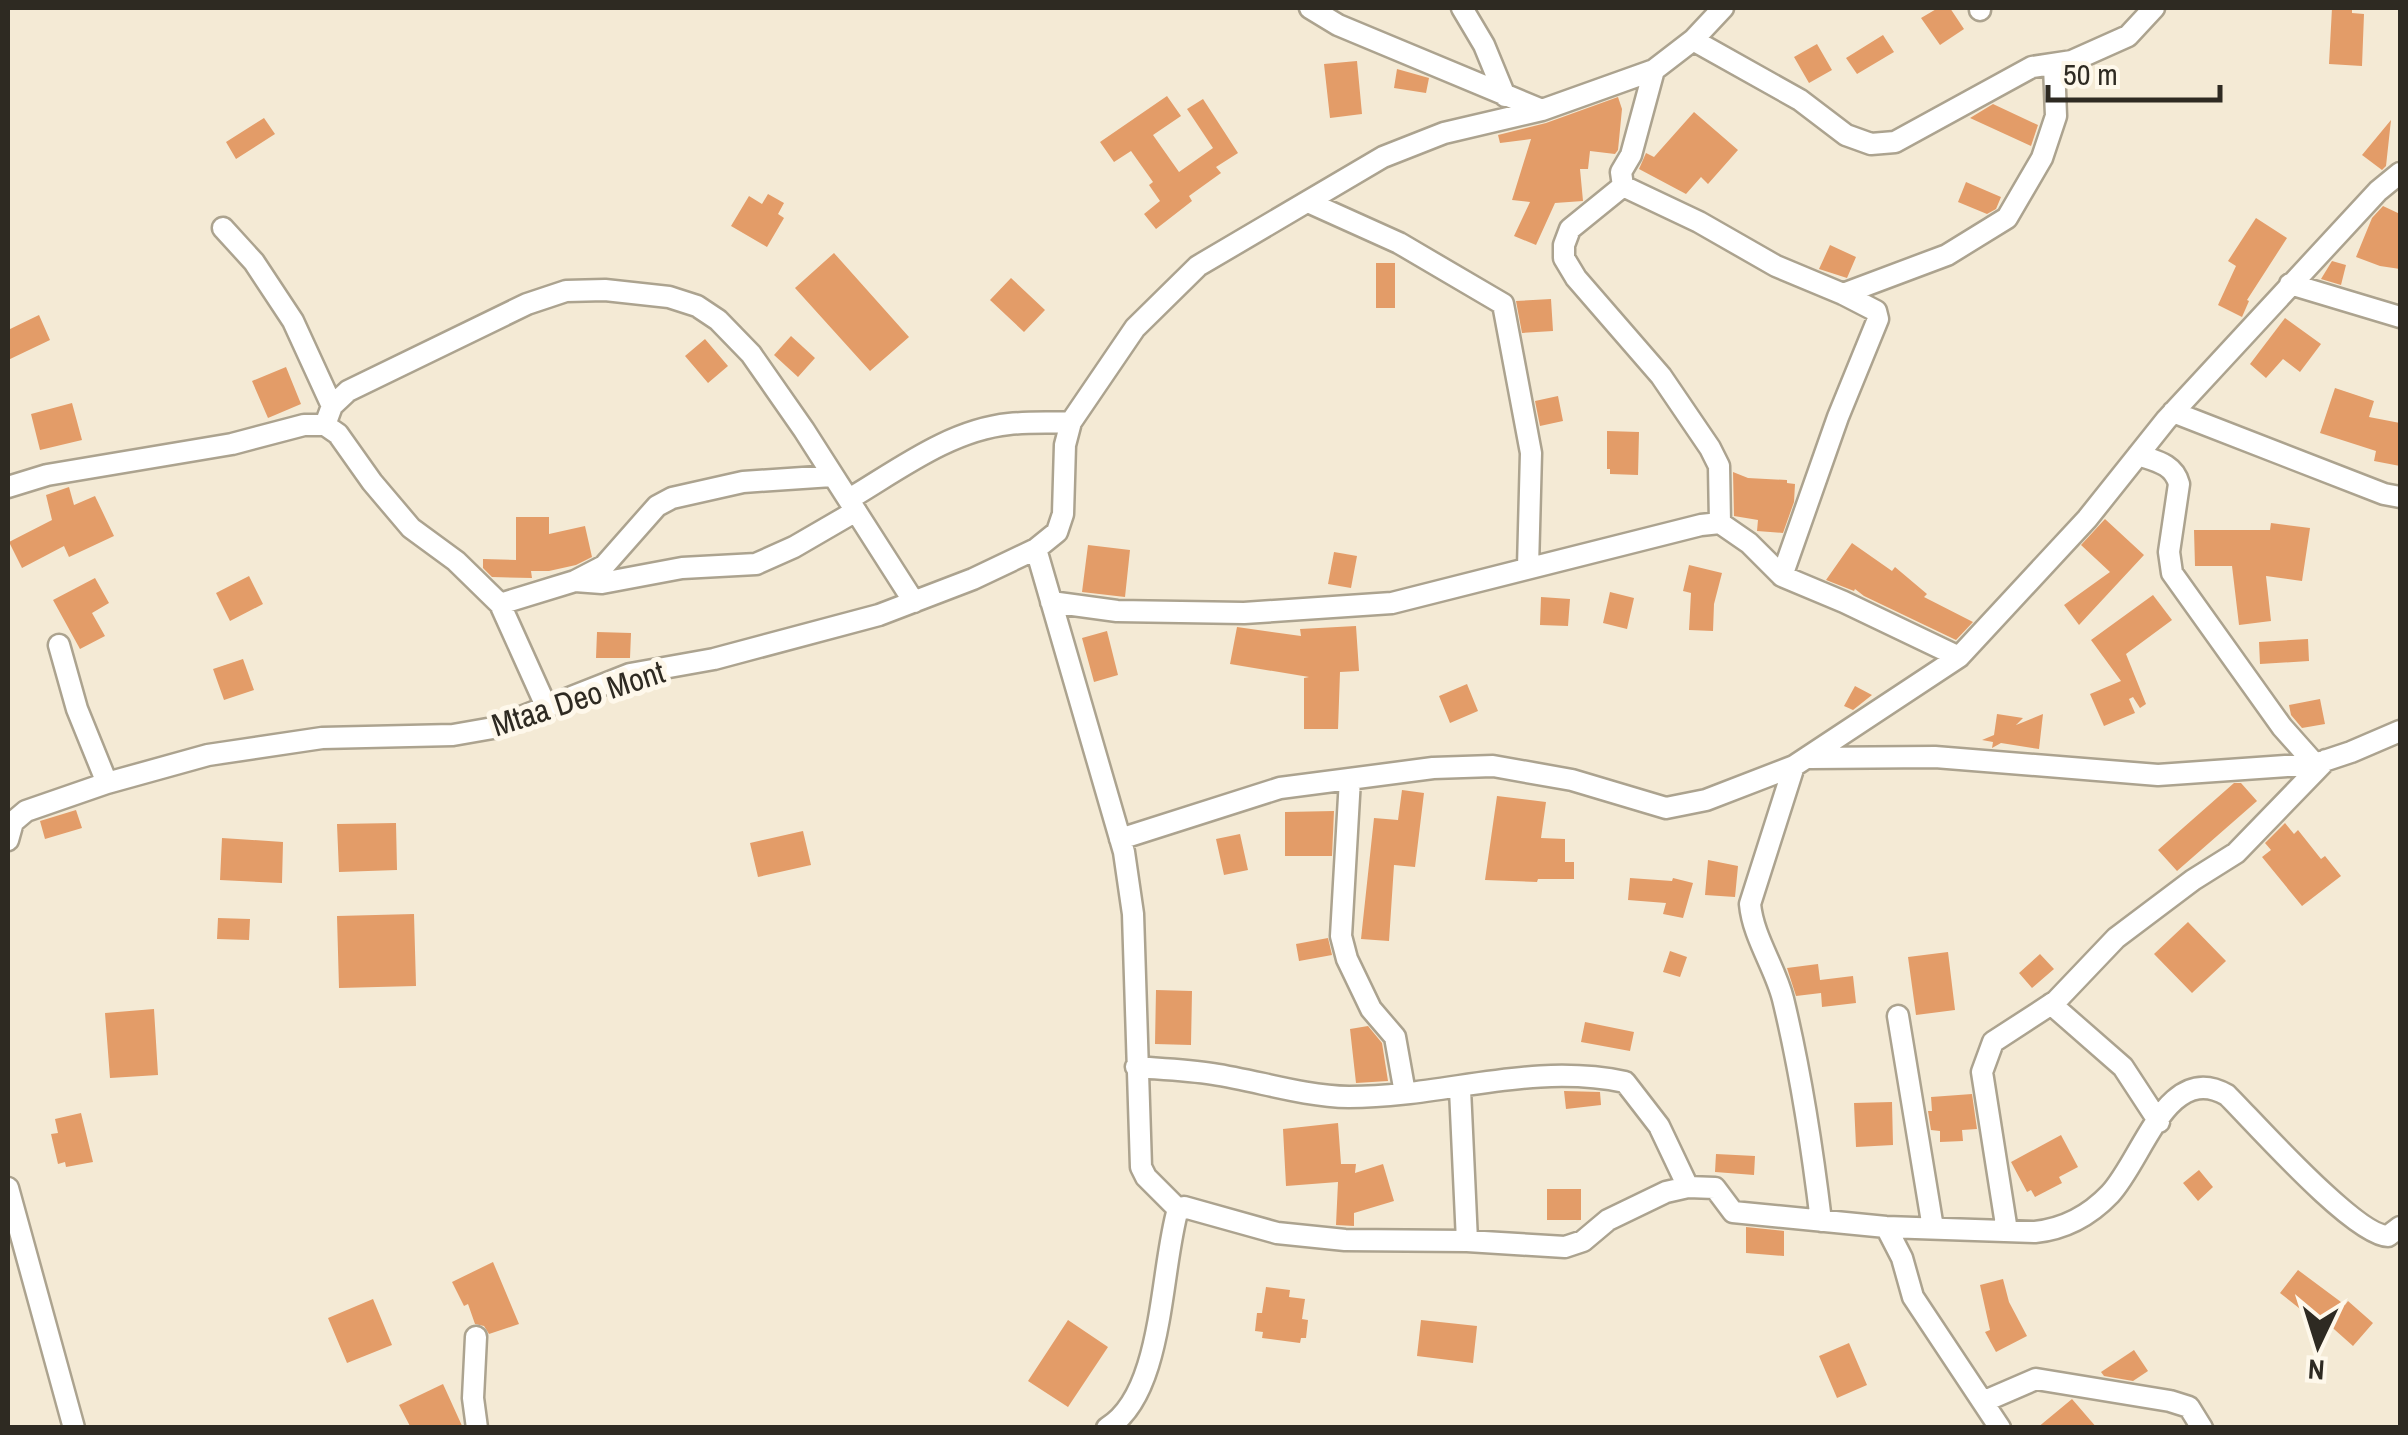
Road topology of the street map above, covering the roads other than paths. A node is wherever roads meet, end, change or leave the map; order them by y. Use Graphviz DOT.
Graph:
graph roads {
  1 [pos="1310,8"];
  2 [pos="1462,8"];
  3 [pos="1722,8"];
  4 [pos="2154,8"];
  5 [pos="1693,40"];
  6 [pos="2054,65"];
  7 [pos="1654,70"];
  8 [pos="1505,96"];
  9 [pos="1542,110"];
  10 [pos="2400,173"];
  11 [pos="1623,186"];
  12 [pos="1308,202"];
  13 [pos="223,228"];
  14 [pos="2290,284"];
  15 [pos="1843,294"];
  16 [pos="2400,317"];
  17 [pos="2173,412"];
  18 [pos="329,416"];
  19 [pos="1071,422"];
  20 [pos="2138,455"];
  21 [pos="832,476"];
  22 [pos="8,487"];
  23 [pos="2400,497"];
  24 [pos="852,505"];
  25 [pos="1720,523"];
  26 [pos="1036,549"];
  27 [pos="1528,567"];
  28 [pos="1782,576"];
  29 [pos="575,581"];
  30 [pos="914,602"];
  31 [pos="1051,602"];
  32 [pos="500,604"];
  33 [pos="59,646"];
  34 [pos="1959,657"];
  35 [pos="546,706"];
  36 [pos="2400,731"];
  37 [pos="1801,762"];
  38 [pos="2320,762"];
  39 [pos="1350,779"];
  40 [pos="107,783"];
  41 [pos="1120,839"];
  42 [pos="8,840"];
  43 [pos="2052,1004"];
  44 [pos="1898,1016"];
  45 [pos="1136,1067"];
  46 [pos="1460,1088"];
  47 [pos="1405,1093"];
  48 [pos="2159,1122"];
  49 [pos="1688,1187"];
  50 [pos="8,1188"];
  51 [pos="1178,1209"];
  52 [pos="1821,1220"];
  53 [pos="1886,1227"];
  54 [pos="2400,1227"];
  55 [pos="1933,1228"];
  56 [pos="2007,1231"];
  57 [pos="1467,1241"];
  58 [pos="476,1337"];
  59 [pos="1985,1401"];
  60 [pos="74,1428"];
  61 [pos="477,1428"];
  62 [pos="1107,1428"];
  63 [pos="2000,1428"];
  64 [pos="2202,1428"];
  1 -- 8 [label="street"];
  2 -- 8 [label="street"];
  3 -- 5 [label="street"];
  4 -- 6 [label="street"];
  5 -- 6 [label="street"];
  5 -- 7 [label="street"];
  6 -- 15 [label="street"];
  7 -- 9 [label="street"];
  7 -- 11 [label="street"];
  8 -- 9 [label="street"];
  9 -- 12 [label="street"];
  10 -- 14 [label="street"];
  11 -- 15 [label="street"];
  11 -- 25 [label="street"];
  12 -- 19 [label="street"];
  12 -- 27 [label="street"];
  13 -- 18 [label="street"];
  14 -- 16 [label="street"];
  14 -- 17 [label="street"];
  15 -- 28 [label="street"];
  17 -- 20 [label="street"];
  17 -- 23 [label="street"];
  18 -- 21 [label="street"];
  18 -- 22 [label="street"];
  18 -- 32 [label="street"];
  19 -- 24 [label="street"];
  19 -- 26 [label="street"];
  20 -- 34 [label="street"];
  20 -- 38 [label="street"];
  21 -- 24 [label="street"];
  21 -- 29 [label="street"];
  24 -- 29 [label="street"];
  24 -- 30 [label="street"];
  25 -- 27 [label="street"];
  25 -- 28 [label="street"];
  26 -- 30 [label="street, Mtaa Deo Mont"];
  26 -- 31 [label="street"];
  27 -- 31 [label="street"];
  28 -- 34 [label="street"];
  29 -- 32 [label="street"];
  30 -- 35 [label="street, Mtaa Deo Mont"];
  31 -- 41 [label="street"];
  32 -- 35 [label="street"];
  33 -- 40 [label="street"];
  34 -- 37 [label="street"];
  35 -- 40 [label="street, Mtaa Deo Mont"];
  36 -- 38 [label="street"];
  37 -- 38 [label="street"];
  37 -- 39 [label="street"];
  37 -- 52 [label="street"];
  38 -- 43 [label="street"];
  39 -- 41 [label="street"];
  39 -- 47 [label="street"];
  40 -- 42 [label="street, Mtaa Deo Mont"];
  41 -- 45 [label="street"];
  43 -- 48 [label="street"];
  43 -- 56 [label="street"];
  44 -- 55 [label="street"];
  45 -- 47 [label="street"];
  45 -- 51 [label="street"];
  46 -- 47 [label="street"];
  46 -- 49 [label="street"];
  46 -- 57 [label="street"];
  48 -- 54 [label="street"];
  48 -- 56 [label="street"];
  49 -- 52 [label="street"];
  49 -- 57 [label="street"];
  50 -- 60 [label="street"];
  51 -- 57 [label="street"];
  51 -- 62 [label="street"];
  52 -- 53 [label="street"];
  53 -- 55 [label="street"];
  53 -- 59 [label="street"];
  55 -- 56 [label="street"];
  58 -- 61 [label="street"];
  59 -- 63 [label="street"];
  59 -- 64 [label="street"];
}
